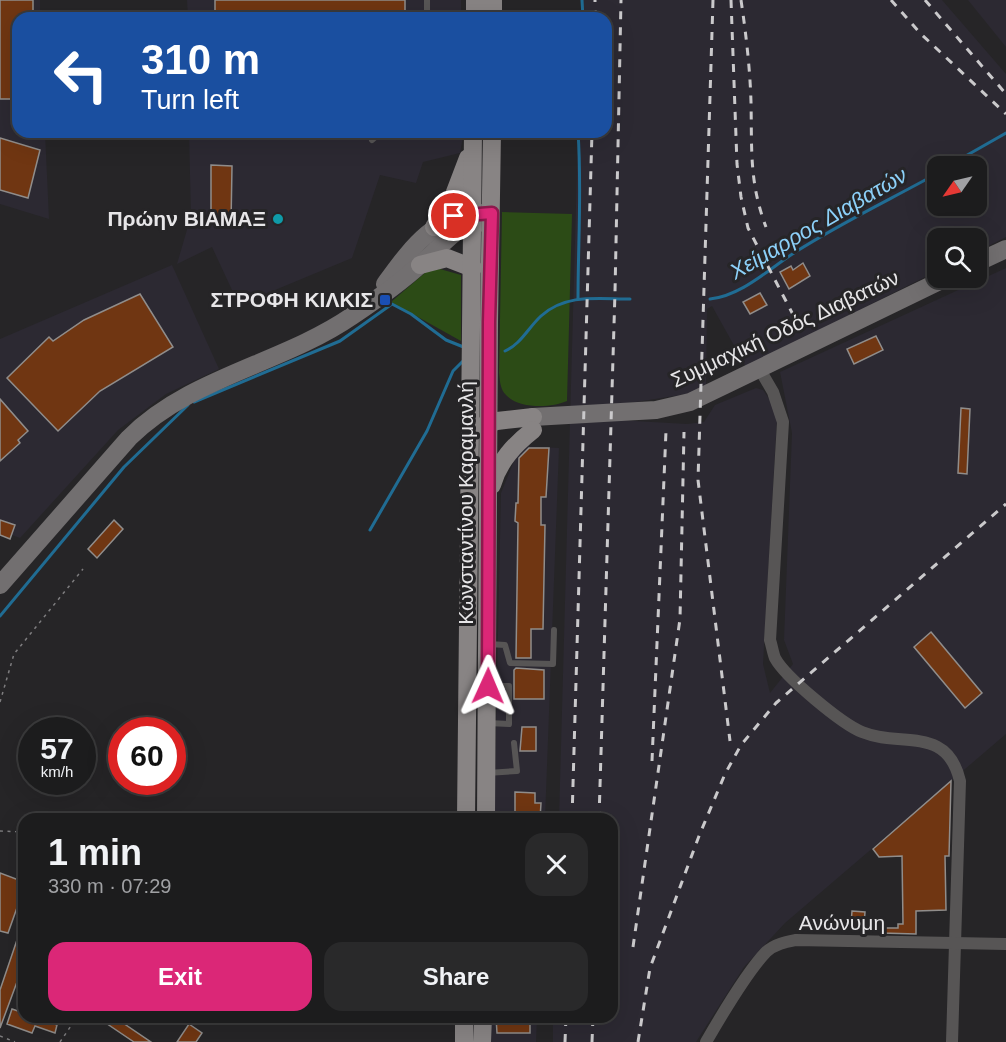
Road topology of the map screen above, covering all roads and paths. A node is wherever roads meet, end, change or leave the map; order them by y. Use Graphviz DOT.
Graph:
graph roads {
  1 [pos="374,138"];
  2 [pos="472,138"];
  3 [pos="473,138"];
  4 [pos="491,138"];
  5 [pos="372,140"];
  6 [pos="483,218"];
  7 [pos="434,227"];
  8 [pos="1006,249"];
  9 [pos="987,258"];
  10 [pos="420,265"];
  11 [pos="473,268"];
  12 [pos="927,287"];
  13 [pos="374,300"];
  14 [pos="759,368"];
  15 [pos="489,387"];
  16 [pos="533,423"];
  17 [pos="470,431"];
  18 [pos="488,431"];
  19 [pos="488,495"];
  20 [pos="83,569"];
  21 [pos="0,585"];
  22 [pos="554,630"];
  23 [pos="489,644"];
  24 [pos="0,702"];
  25 [pos="514,743"];
  26 [pos="486,773"];
  27 [pos="466,813"];
  28 [pos="486,813"];
  29 [pos="0,831"];
  30 [pos="18,832"];
  31 [pos="956,943"];
  32 [pos="1006,945"];
  33 [pos="73,1023"];
  34 [pos="464,1023"];
  35 [pos="483,1023"];
  36 [pos="0,1036"];
  37 [pos="15,1042"];
  38 [pos="60,1042"];
  39 [pos="464,1042"];
  40 [pos="482,1042"];
  41 [pos="706,1042"];
  42 [pos="952,1042"];
  1 -- 5 [label="lane"];
  2 -- 7 [label="main road"];
  3 -- 6 [label="main road"];
  4 -- 6 [label="main road"];
  6 -- 7 [label="main road"];
  6 -- 10 [label="main road"];
  6 -- 11 [label="main road, Κωνσταντίνου Καραμανλή"];
  6 -- 15 [label="main road, Κωνσταντίνου Καραμανλή"];
  7 -- 13 [label="main road"];
  8 -- 9 [label="main road"];
  10 -- 11 [label="main road"];
  10 -- 13 [label="main road"];
  11 -- 17 [label="main road, Κωνσταντίνου Καραμανλή"];
  12 -- 14 [label="main road, Συμμαχική Οδός Διαβατών"];
  13 -- 21 [label="main road"];
  14 -- 16 [label="main road, Συμμαχική Οδός Διαβατών"];
  14 -- 31 [label="street"];
  15 -- 16 [label="main road"];
  15 -- 18 [label="main road, Κωνσταντίνου Καραμανλή"];
  16 -- 18 [label="main road"];
  16 -- 19 [label="main road"];
  17 -- 18 [label="main road"];
  17 -- 27 [label="main road, Κωνσταντίνου Καραμανλή"];
  18 -- 19 [label="main road, Κωνσταντίνου Καραμανλή"];
  19 -- 23 [label="main road, Κωνσταντίνου Καραμανλή"];
  20 -- 24 [label="path"];
  22 -- 23 [label="lane"];
  23 -- 26 [label="main road, Κωνσταντίνου Καραμανλή"];
  25 -- 26 [label="lane"];
  26 -- 28 [label="main road, Κωνσταντίνου Καραμανλή"];
  29 -- 30 [label="path"];
  31 -- 32 [label="street, Ανώνυμη"];
  31 -- 41 [label="street, Ανώνυμη"];
  31 -- 42 [label="street"];
  33 -- 38 [label="path"];
  34 -- 39 [label="main road"];
  35 -- 40 [label="main road"];
  36 -- 37 [label="path"];
}
